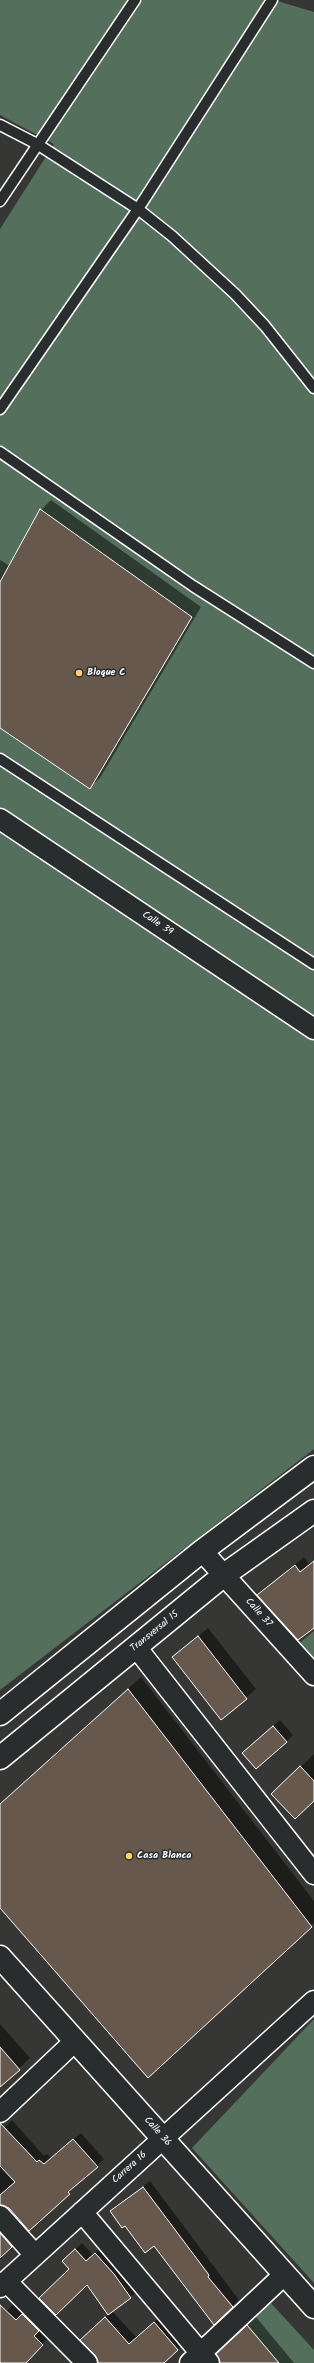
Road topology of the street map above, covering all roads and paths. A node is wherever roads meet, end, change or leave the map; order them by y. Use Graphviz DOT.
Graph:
graph roads {
  1 [pos="135,0"];
  2 [pos="272,0"];
  3 [pos="0,125"];
  4 [pos="37,144"];
  5 [pos="0,201"];
  6 [pos="138,209"];
  7 [pos="314,388"];
  8 [pos="0,408"];
  9 [pos="0,452"];
  10 [pos="314,663"];
  11 [pos="0,759"];
  12 [pos="0,819"];
  13 [pos="314,964"];
  14 [pos="314,1029"];
  15 [pos="314,1467"];
  16 [pos="314,1511"];
  17 [pos="202,1551"];
  18 [pos="224,1575"];
  19 [pos="136,1647"];
  20 [pos="314,1675"];
  21 [pos="0,1714"];
  22 [pos="0,1758"];
  23 [pos="314,1874"];
  24 [pos="2,1965"];
  25 [pos="314,2001"];
  26 [pos="75,2041"];
  27 [pos="0,2112"];
  28 [pos="163,2139"];
  29 [pos="82,2212"];
  30 [pos="0,2216"];
  31 [pos="35,2255"];
  32 [pos="285,2274"];
  33 [pos="3,2284"];
  34 [pos="314,2306"];
  35 [pos="200,2360"];
  36 [pos="87,2363"];
  1 -- 4 [label="lane"];
  2 -- 6 [label="lane"];
  3 -- 4 [label="lane"];
  4 -- 5 [label="lane"];
  4 -- 6 [label="lane"];
  6 -- 7 [label="lane"];
  6 -- 8 [label="lane"];
  9 -- 10 [label="lane"];
  11 -- 13 [label="lane"];
  12 -- 14 [label="street, Calle 39"];
  15 -- 17 [label="street"];
  16 -- 18 [label="street, Transversal 15"];
  17 -- 18 [label="street, Calle 37"];
  17 -- 21 [label="street"];
  18 -- 19 [label="street, Transversal 15"];
  18 -- 20 [label="street, Calle 37"];
  19 -- 22 [label="street, Transversal 15"];
  19 -- 23 [label="street"];
  24 -- 26 [label="street, Calle 36"];
  25 -- 28 [label="street, Carrera 16"];
  26 -- 27 [label="street"];
  26 -- 28 [label="street, Calle 36"];
  28 -- 29 [label="street, Carrera 16"];
  28 -- 32 [label="street, Calle 36"];
  29 -- 31 [label="street, Carrera 16"];
  29 -- 35 [label="street"];
  30 -- 31 [label="street"];
  31 -- 33 [label="street, Carrera 16"];
  32 -- 34 [label="street, Calle 36"];
  32 -- 35 [label="street"];
  33 -- 36 [label="street"];
}
